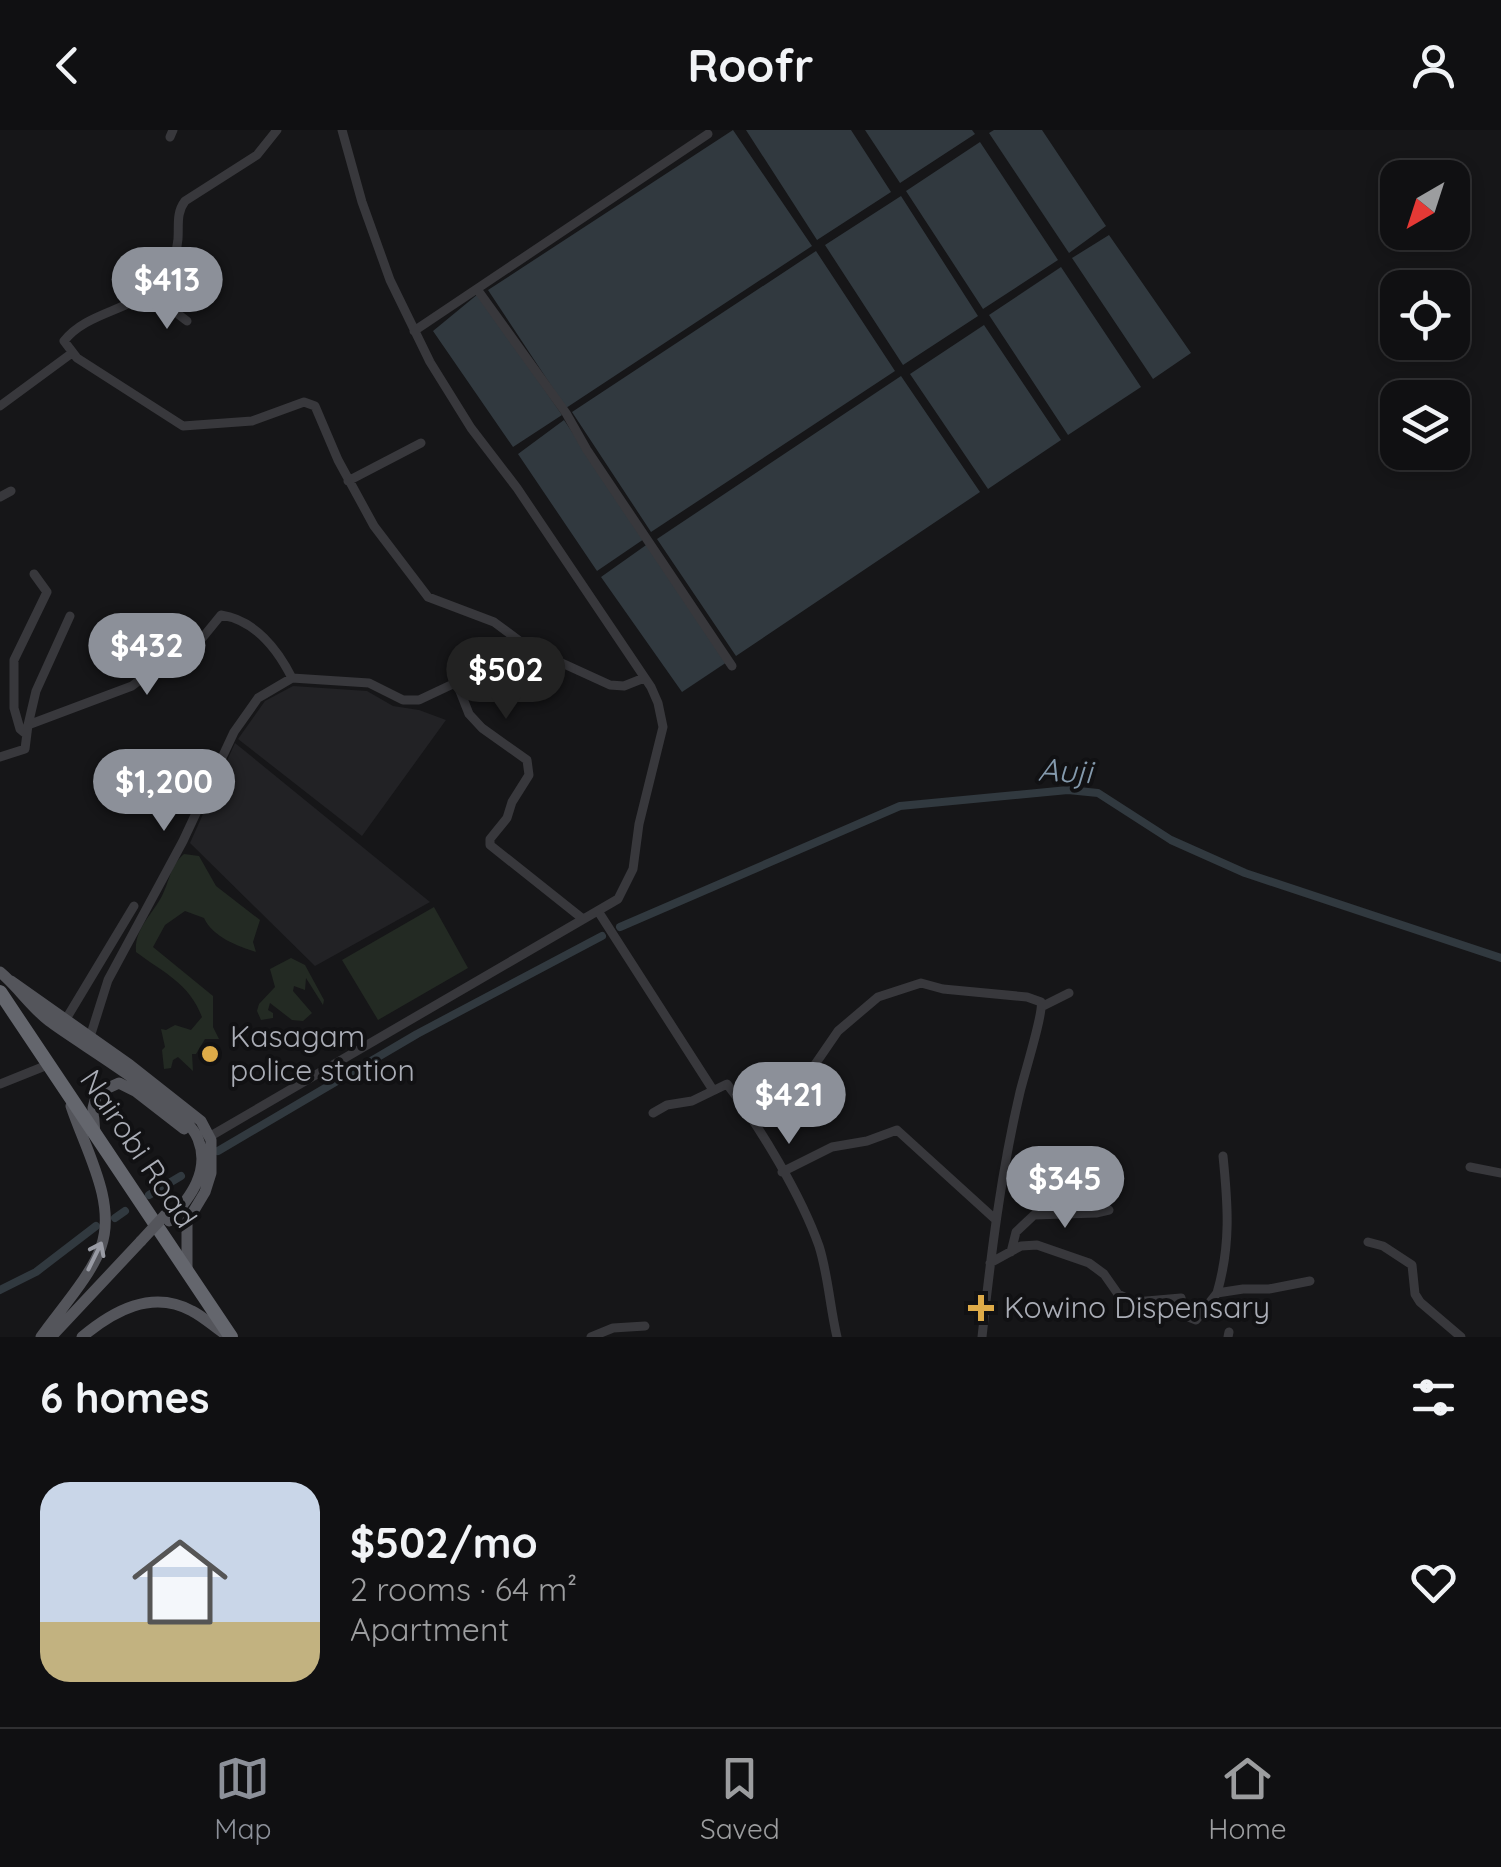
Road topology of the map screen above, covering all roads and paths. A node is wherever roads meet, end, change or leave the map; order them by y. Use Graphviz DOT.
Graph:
graph roads {
  1 [pos="276,130"];
  2 [pos="342,130"];
  3 [pos="708,134"];
  4 [pos="477,289"];
  5 [pos="149,292"];
  6 [pos="186,321"];
  7 [pos="414,331"];
  8 [pos="72,353"];
  9 [pos="0,406"];
  10 [pos="421,443"];
  11 [pos="348,481"];
  12 [pos="11,491"];
  13 [pos="0,498"];
  14 [pos="34,574"];
  15 [pos="70,616"];
  16 [pos="732,666"];
  17 [pos="292,678"];
  18 [pos="644,678"];
  19 [pos="27,730"];
  20 [pos="0,756"];
  21 [pos="134,906"];
  22 [pos="598,911"];
  23 [pos="583,920"];
  24 [pos="4,982"];
  25 [pos="1069,992"];
  26 [pos="0,1000"];
  27 [pos="1044,1006"];
  28 [pos="66,1019"];
  29 [pos="90,1037"];
  30 [pos="45,1066"];
  31 [pos="0,1084"];
  32 [pos="712,1090"];
  33 [pos="71,1106"];
  34 [pos="654,1114"];
  35 [pos="751,1117"];
  36 [pos="95,1135"];
  37 [pos="210,1137"];
  38 [pos="1223,1156"];
  39 [pos="1470,1167"];
  40 [pos="782,1172"];
  41 [pos="1501,1173"];
  42 [pos="1108,1210"];
  43 [pos="167,1218"];
  44 [pos="996,1220"];
  45 [pos="1368,1242"];
  46 [pos="144,1243"];
  47 [pos="1011,1252"];
  48 [pos="990,1263"];
  49 [pos="187,1272"];
  50 [pos="1310,1281"];
  51 [pos="1218,1293"];
  52 [pos="644,1326"];
  53 [pos="228,1336"];
  54 [pos="41,1337"];
  55 [pos="51,1337"];
  56 [pos="62,1337"];
  57 [pos="82,1337"];
  58 [pos="591,1337"];
  59 [pos="837,1337"];
  60 [pos="982,1337"];
  61 [pos="1461,1337"];
  1 -- 5 [label="street"];
  2 -- 7 [label="street"];
  3 -- 4 [label="street"];
  4 -- 7 [label="street"];
  4 -- 16 [label="street"];
  5 -- 6 [label="street"];
  5 -- 8 [label="street"];
  7 -- 18 [label="street"];
  8 -- 9 [label="street"];
  8 -- 11 [label="street"];
  10 -- 11 [label="street"];
  11 -- 18 [label="street"];
  12 -- 13 [label="street"];
  14 -- 19 [label="street"];
  15 -- 19 [label="street"];
  17 -- 19 [label="street"];
  17 -- 23 [label="street"];
  17 -- 29 [label="street"];
  18 -- 22 [label="street"];
  19 -- 20 [label="street"];
  21 -- 28 [label="street"];
  22 -- 23 [label="street"];
  22 -- 32 [label="street"];
  23 -- 37 [label="street"];
  24 -- 28 [label="main road"];
  24 -- 36 [label="highway, Nairobi Road"];
  24 -- 43 [label="main road"];
  25 -- 27 [label="street"];
  26 -- 30 [label="highway, Nairobi Road"];
  27 -- 35 [label="street"];
  27 -- 44 [label="street"];
  28 -- 29 [label="main road"];
  29 -- 37 [label="main road"];
  30 -- 31 [label="street"];
  30 -- 33 [label="highway, Nairobi Road"];
  32 -- 34 [label="street"];
  32 -- 35 [label="street"];
  33 -- 53 [label="highway, Nairobi Road"];
  54 -- 33 [label="main road, one-way"];
  35 -- 40 [label="street"];
  36 -- 43 [label="main road"];
  36 -- 49 [label="highway, Nairobi Road"];
  37 -- 49 [label="main road"];
  38 -- 51 [label="street"];
  39 -- 41 [label="street"];
  40 -- 44 [label="street"];
  40 -- 59 [label="street"];
  42 -- 47 [label="street"];
  43 -- 46 [label="main road, bridge"];
  44 -- 48 [label="street"];
  45 -- 61 [label="street"];
  46 -- 55 [label="main road"];
  46 -- 56 [label="main road"];
  47 -- 48 [label="street"];
  47 -- 51 [label="street"];
  48 -- 60 [label="street"];
  49 -- 53 [label="highway, Nairobi Road"];
  50 -- 51 [label="street"];
  52 -- 58 [label="street"];
  53 -- 57 [label="main road"];
}
